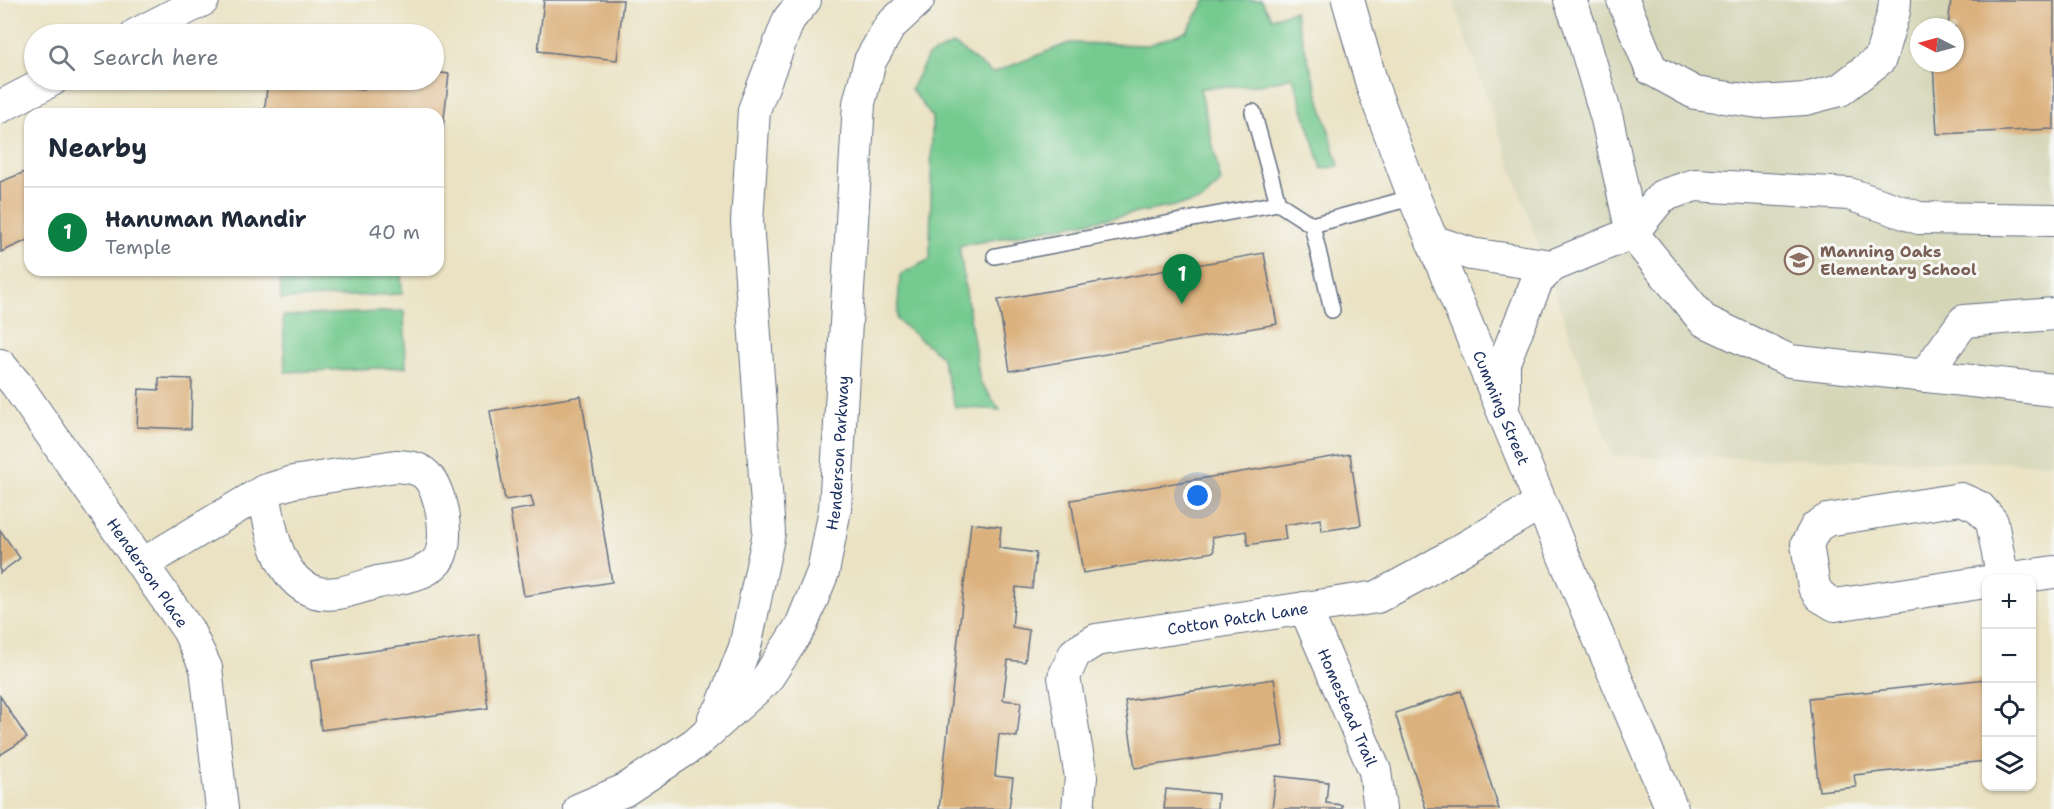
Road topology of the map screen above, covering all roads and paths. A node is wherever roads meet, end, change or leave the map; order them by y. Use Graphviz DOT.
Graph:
graph roads {
  1 [pos="203,0"];
  2 [pos="805,0"];
  3 [pos="918,0"];
  4 [pos="1348,0"];
  5 [pos="1570,0"];
  6 [pos="1623,0"];
  7 [pos="1895,0"];
  8 [pos="156,24"];
  9 [pos="31,90"];
  10 [pos="0,106"];
  11 [pos="1253,112"];
  12 [pos="1414,197"];
  13 [pos="1278,203"];
  14 [pos="2054,220"];
  15 [pos="1312,225"];
  16 [pos="1632,233"];
  17 [pos="1432,241"];
  18 [pos="995,256"];
  19 [pos="1552,266"];
  20 [pos="1332,310"];
  21 [pos="2054,314"];
  22 [pos="0,365"];
  23 [pos="1924,376"];
  24 [pos="2054,390"];
  25 [pos="1504,414"];
  26 [pos="264,491"];
  27 [pos="1541,503"];
  28 [pos="143,564"];
  29 [pos="2054,572"];
  30 [pos="2003,575"];
  31 [pos="2033,575"];
  32 [pos="1982,583"];
  33 [pos="1305,608"];
  34 [pos="696,743"];
  35 [pos="222,809"];
  36 [pos="580,809"];
  37 [pos="1078,809"];
  38 [pos="1380,809"];
  39 [pos="1672,809"];
  1 -- 8 [label="street"];
  2 -- 34 [label="street"];
  3 -- 34 [label="street, Henderson Parkway"];
  4 -- 12 [label="street, Cumming Street"];
  5 -- 16 [label="street"];
  6 -- 7 [label="street"];
  9 -- 10 [label="street"];
  11 -- 13 [label="lane"];
  12 -- 15 [label="lane"];
  12 -- 17 [label="street, Cumming Street"];
  13 -- 15 [label="lane"];
  13 -- 18 [label="lane"];
  14 -- 16 [label="street"];
  15 -- 20 [label="lane"];
  16 -- 19 [label="street"];
  16 -- 23 [label="street"];
  17 -- 19 [label="street"];
  17 -- 25 [label="street, Cumming Street"];
  19 -- 25 [label="street"];
  21 -- 23 [label="street"];
  22 -- 28 [label="street, Henderson Place"];
  23 -- 24 [label="street"];
  25 -- 27 [label="street, Cumming Street"];
  26 -- 26 [label="street"];
  26 -- 28 [label="street"];
  27 -- 33 [label="street, Cotton Patch Lane"];
  27 -- 39 [label="street, Cumming Street"];
  28 -- 35 [label="street, Henderson Place"];
  29 -- 31 [label="street"];
  30 -- 32 [label="street"];
  33 -- 37 [label="street, Cotton Patch Lane"];
  33 -- 38 [label="street, Homestead Trail"];
  34 -- 36 [label="street, Henderson Parkway"];
}
